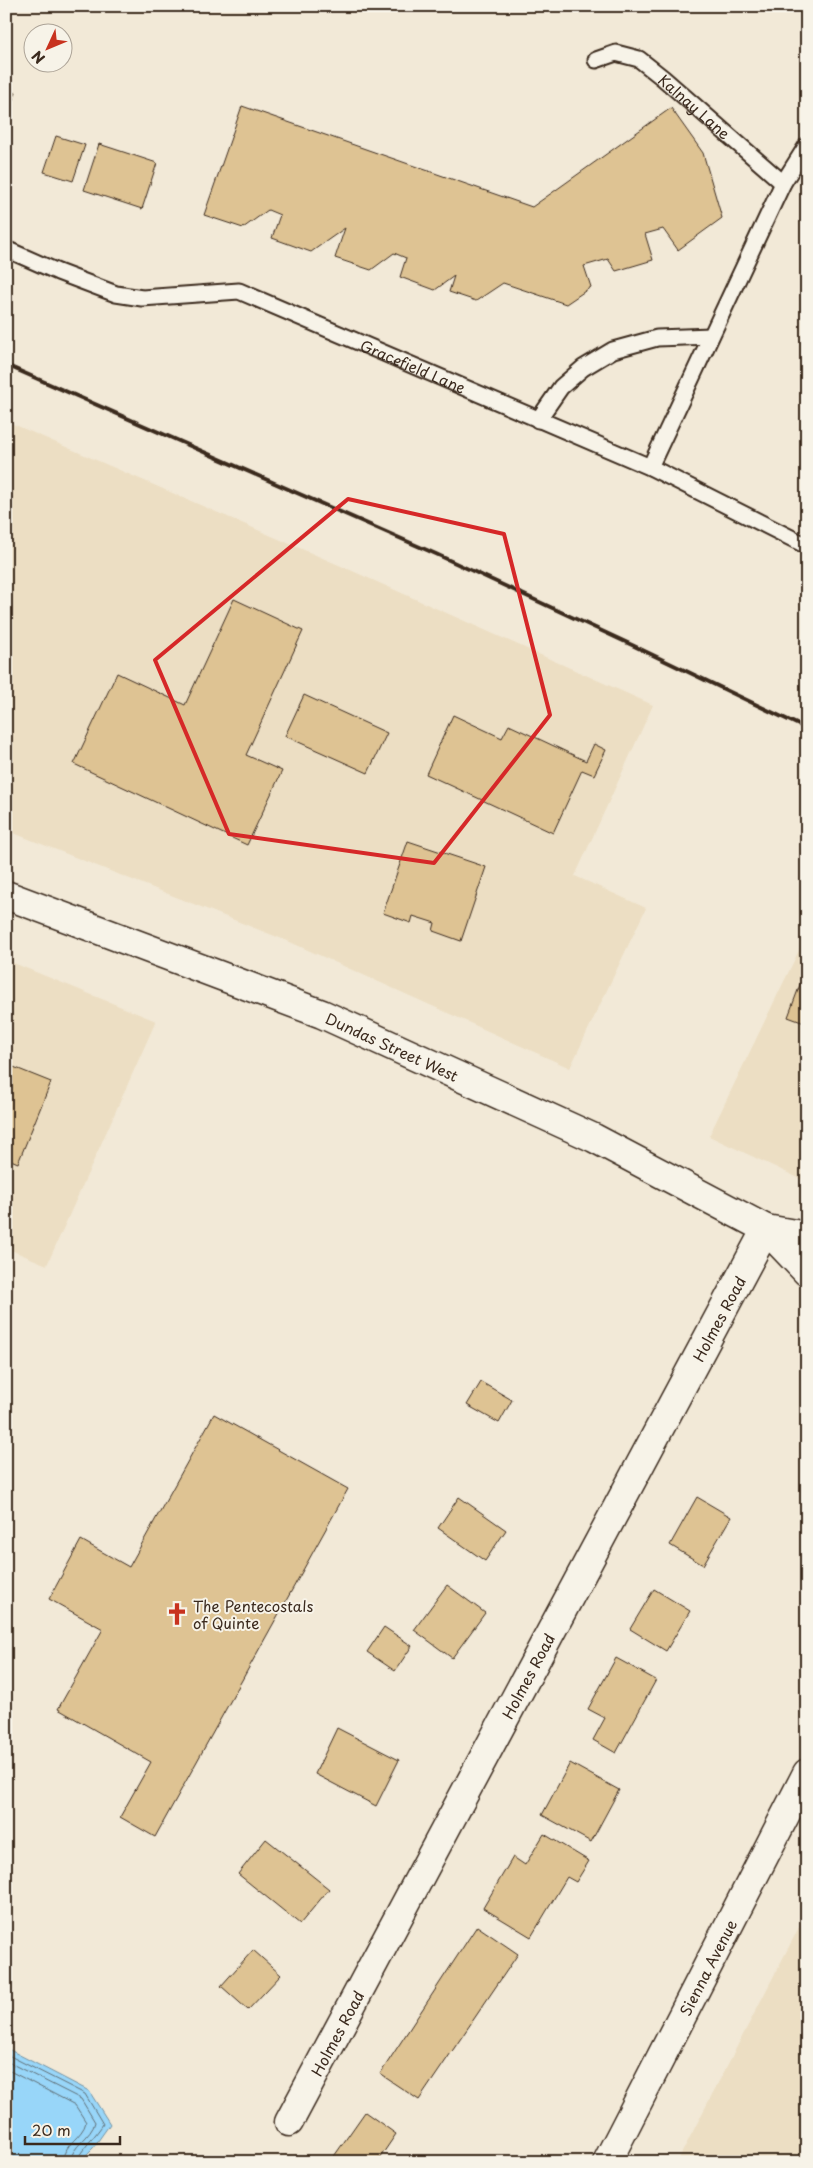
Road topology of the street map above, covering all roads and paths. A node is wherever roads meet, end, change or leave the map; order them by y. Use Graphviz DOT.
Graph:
graph roads {
  1 [pos="596,60"];
  2 [pos="807,145"];
  3 [pos="784,183"];
  4 [pos="6,248"];
  5 [pos="711,336"];
  6 [pos="538,420"];
  7 [pos="650,467"];
  8 [pos="807,546"];
  9 [pos="6,895"];
  10 [pos="766,1229"];
  11 [pos="807,1236"];
  12 [pos="807,1272"];
  13 [pos="807,1773"];
  14 [pos="290,2122"];
  15 [pos="607,2162"];
  1 -- 3 [label="lane, Kalnay Lane"];
  2 -- 3 [label="lane"];
  3 -- 5 [label="lane"];
  4 -- 6 [label="lane, Gracefield Lane"];
  5 -- 6 [label="lane"];
  5 -- 7 [label="lane"];
  6 -- 7 [label="lane, Gracefield Lane"];
  7 -- 8 [label="lane, Gracefield Lane"];
  9 -- 10 [label="street, Dundas Street West"];
  10 -- 11 [label="street, Dundas Street West"];
  10 -- 12 [label="street, Dundas Street West"];
  10 -- 14 [label="street, Holmes Road"];
  13 -- 15 [label="street, Sienna Avenue"];
}
